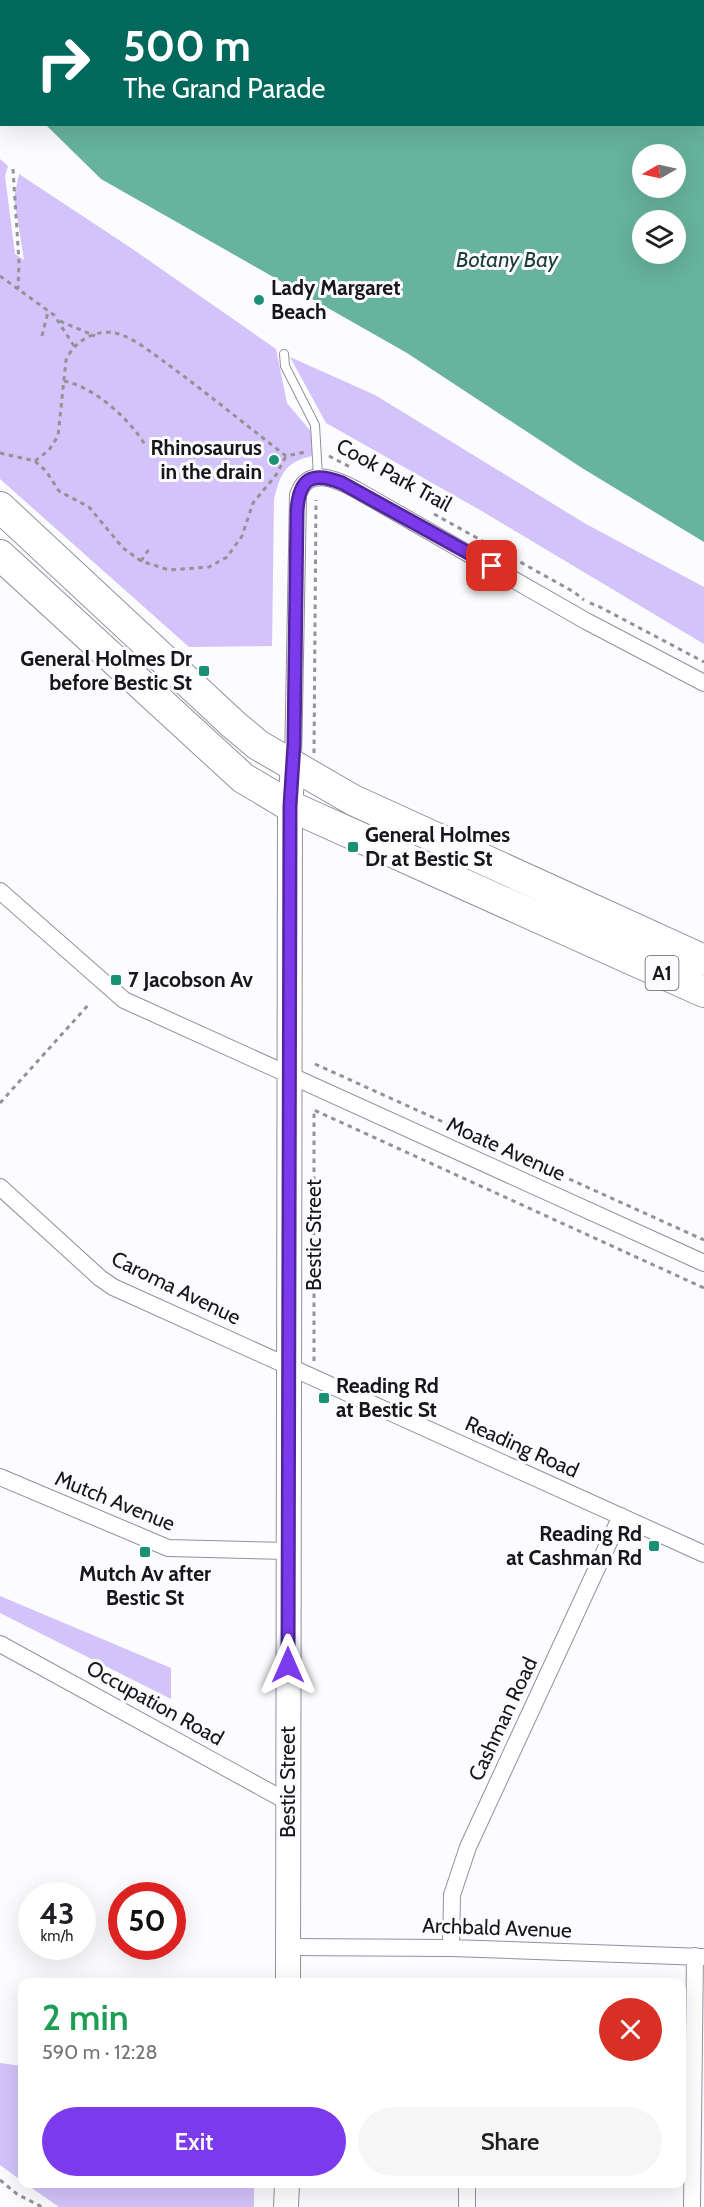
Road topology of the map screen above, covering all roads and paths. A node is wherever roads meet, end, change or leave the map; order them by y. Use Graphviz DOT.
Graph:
graph roads {
  1 [pos="13,169"];
  2 [pos="0,276"];
  3 [pos="18,289"];
  4 [pos="48,311"];
  5 [pos="58,320"];
  6 [pos="42,336"];
  7 [pos="94,336"];
  8 [pos="74,346"];
  9 [pos="284,354"];
  10 [pos="64,381"];
  11 [pos="145,445"];
  12 [pos="318,451"];
  13 [pos="0,453"];
  14 [pos="286,456"];
  15 [pos="36,461"];
  16 [pos="355,470"];
  17 [pos="318,476"];
  18 [pos="316,500"];
  19 [pos="0,507"];
  20 [pos="428,511"];
  21 [pos="151,546"];
  22 [pos="0,555"];
  23 [pos="141,561"];
  24 [pos="704,662"];
  25 [pos="704,683"];
  26 [pos="303,762"];
  27 [pos="290,806"];
  28 [pos="0,891"];
  29 [pos="704,960"];
  30 [pos="704,992"];
  31 [pos="90,1003"];
  32 [pos="315,1064"];
  33 [pos="290,1076"];
  34 [pos="0,1103"];
  35 [pos="314,1110"];
  36 [pos="0,1187"];
  37 [pos="704,1240"];
  38 [pos="704,1263"];
  39 [pos="704,1288"];
  40 [pos="314,1361"];
  41 [pos="289,1367"];
  42 [pos="0,1478"];
  43 [pos="621,1516"];
  44 [pos="289,1551"];
  45 [pos="704,1554"];
  46 [pos="0,1644"];
  47 [pos="288,1802"];
  48 [pos="289,1947"];
  49 [pos="451,1948"];
  50 [pos="700,1956"];
  51 [pos="288,1978"];
  52 [pos="0,2180"];
  53 [pos="287,2188"];
  54 [pos="467,2188"];
  55 [pos="42,2207"];
  56 [pos="286,2207"];
  57 [pos="467,2207"];
  58 [pos="692,2207"];
  1 -- 3 [label="path"];
  2 -- 3 [label="path"];
  3 -- 4 [label="path"];
  4 -- 5 [label="path"];
  4 -- 6 [label="path"];
  5 -- 7 [label="path"];
  5 -- 8 [label="path"];
  7 -- 8 [label="path"];
  7 -- 14 [label="path"];
  8 -- 10 [label="path"];
  9 -- 12 [label="lane"];
  10 -- 11 [label="path"];
  10 -- 15 [label="path"];
  12 -- 14 [label="path, Cook Park Trail"];
  12 -- 16 [label="path, Cook Park Trail"];
  12 -- 17 [label="lane"];
  13 -- 15 [label="path"];
  14 -- 23 [label="path"];
  15 -- 23 [label="path"];
  17 -- 25 [label="street"];
  17 -- 26 [label="street, Bestic Street"];
  18 -- 26 [label="path"];
  19 -- 26 [label="highway, A1"];
  20 -- 24 [label="path, Cook Park Trail"];
  21 -- 23 [label="path"];
  22 -- 27 [label="highway, A1"];
  26 -- 27 [label="main road, Bestic Street"];
  26 -- 29 [label="highway, A1"];
  27 -- 30 [label="highway, A1"];
  27 -- 33 [label="main road, Bestic Street"];
  28 -- 33 [label="street, Moate Avenue"];
  31 -- 34 [label="path"];
  32 -- 37 [label="path, Moate Avenue"];
  33 -- 38 [label="street, Moate Avenue"];
  33 -- 41 [label="main road, Bestic Street"];
  35 -- 39 [label="path, Moate Avenue"];
  35 -- 40 [label="path, Bestic Street"];
  36 -- 41 [label="street, Caroma Avenue"];
  41 -- 43 [label="street, Reading Road"];
  41 -- 44 [label="main road, Bestic Street"];
  42 -- 44 [label="street, Mutch Avenue"];
  43 -- 45 [label="street, Reading Road"];
  43 -- 49 [label="street, Cashman Road"];
  44 -- 47 [label="main road, Bestic Street"];
  46 -- 47 [label="street, Occupation Road"];
  47 -- 48 [label="main road, Bestic Street"];
  48 -- 49 [label="street, Archbald Avenue"];
  48 -- 51 [label="main road, Bestic Street"];
  49 -- 50 [label="street, Archbald Avenue"];
  50 -- 58 [label="street"];
  52 -- 55 [label="path"];
  53 -- 56 [label="main road"];
  54 -- 57 [label="street"];
}
